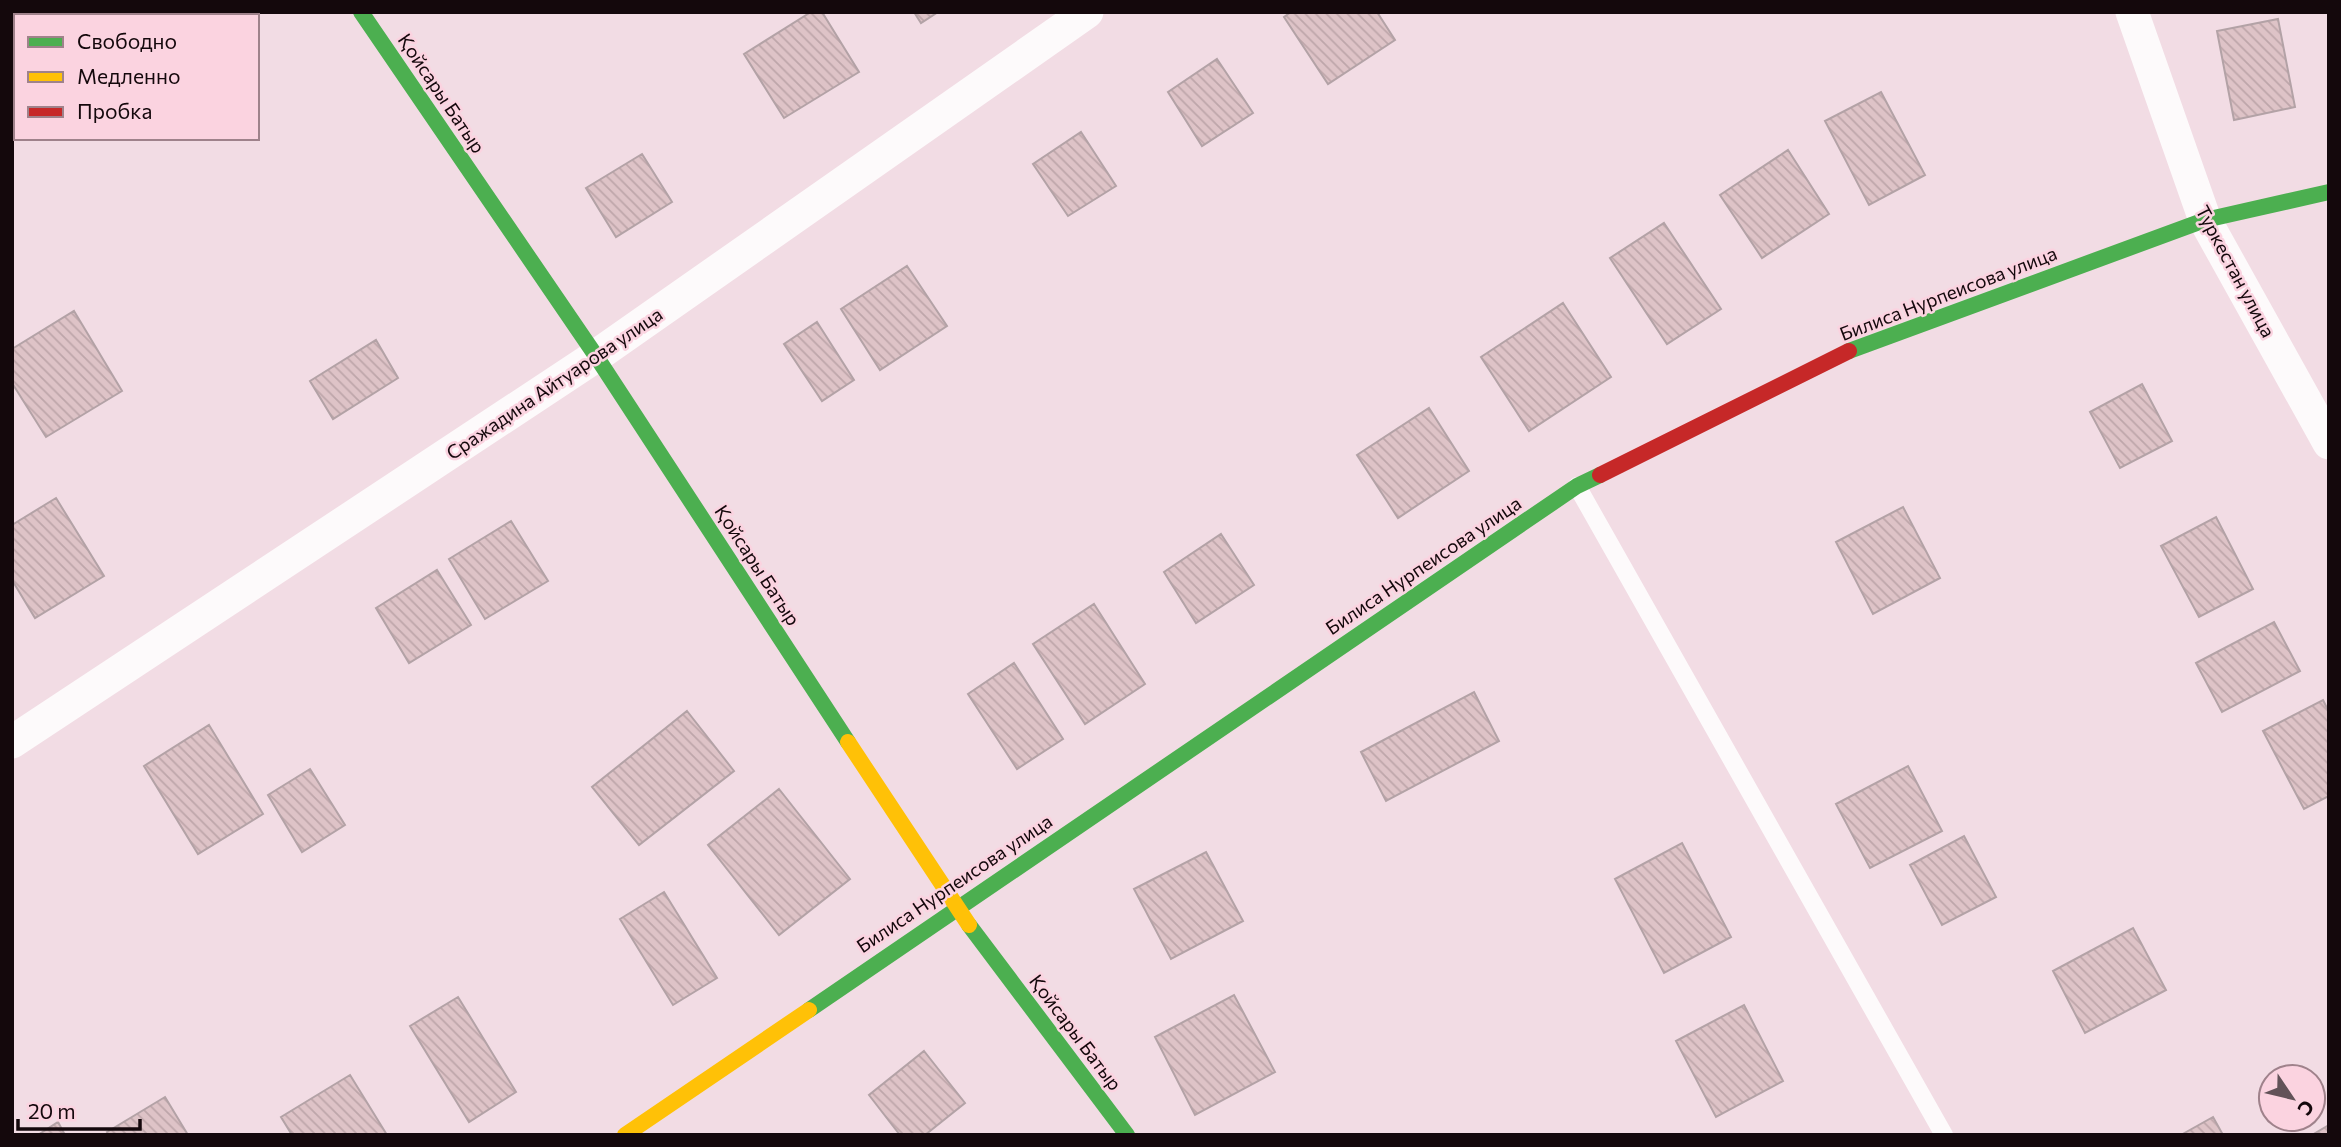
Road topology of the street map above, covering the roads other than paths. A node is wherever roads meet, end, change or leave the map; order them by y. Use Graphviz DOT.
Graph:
graph roads {
  1 [pos="361,12"];
  2 [pos="1087,12"];
  3 [pos="2132,12"];
  4 [pos="2329,192"];
  5 [pos="2205,220"];
  6 [pos="596,356"];
  7 [pos="2329,443"];
  8 [pos="1577,486"];
  9 [pos="12,742"];
  10 [pos="956,907"];
  11 [pos="625,1135"];
  12 [pos="1127,1135"];
  13 [pos="1944,1135"];
  1 -- 6 [label="street, Қойсары Батыр"];
  2 -- 6 [label="street, Сражадина Айтуарова улица"];
  3 -- 5 [label="street, Туркестан улица"];
  4 -- 5 [label="street, Билиса Нурпеисова улица"];
  5 -- 7 [label="street, Туркестан улица"];
  5 -- 8 [label="street, Билиса Нурпеисова улица"];
  6 -- 9 [label="street, Сражадина Айтуарова улица"];
  6 -- 10 [label="street, Қойсары Батыр"];
  8 -- 10 [label="street, Билиса Нурпеисова улица"];
  8 -- 13 [label="lane"];
  10 -- 11 [label="street, Билиса Нурпеисова улица"];
  10 -- 12 [label="street, Қойсары Батыр"];
}
